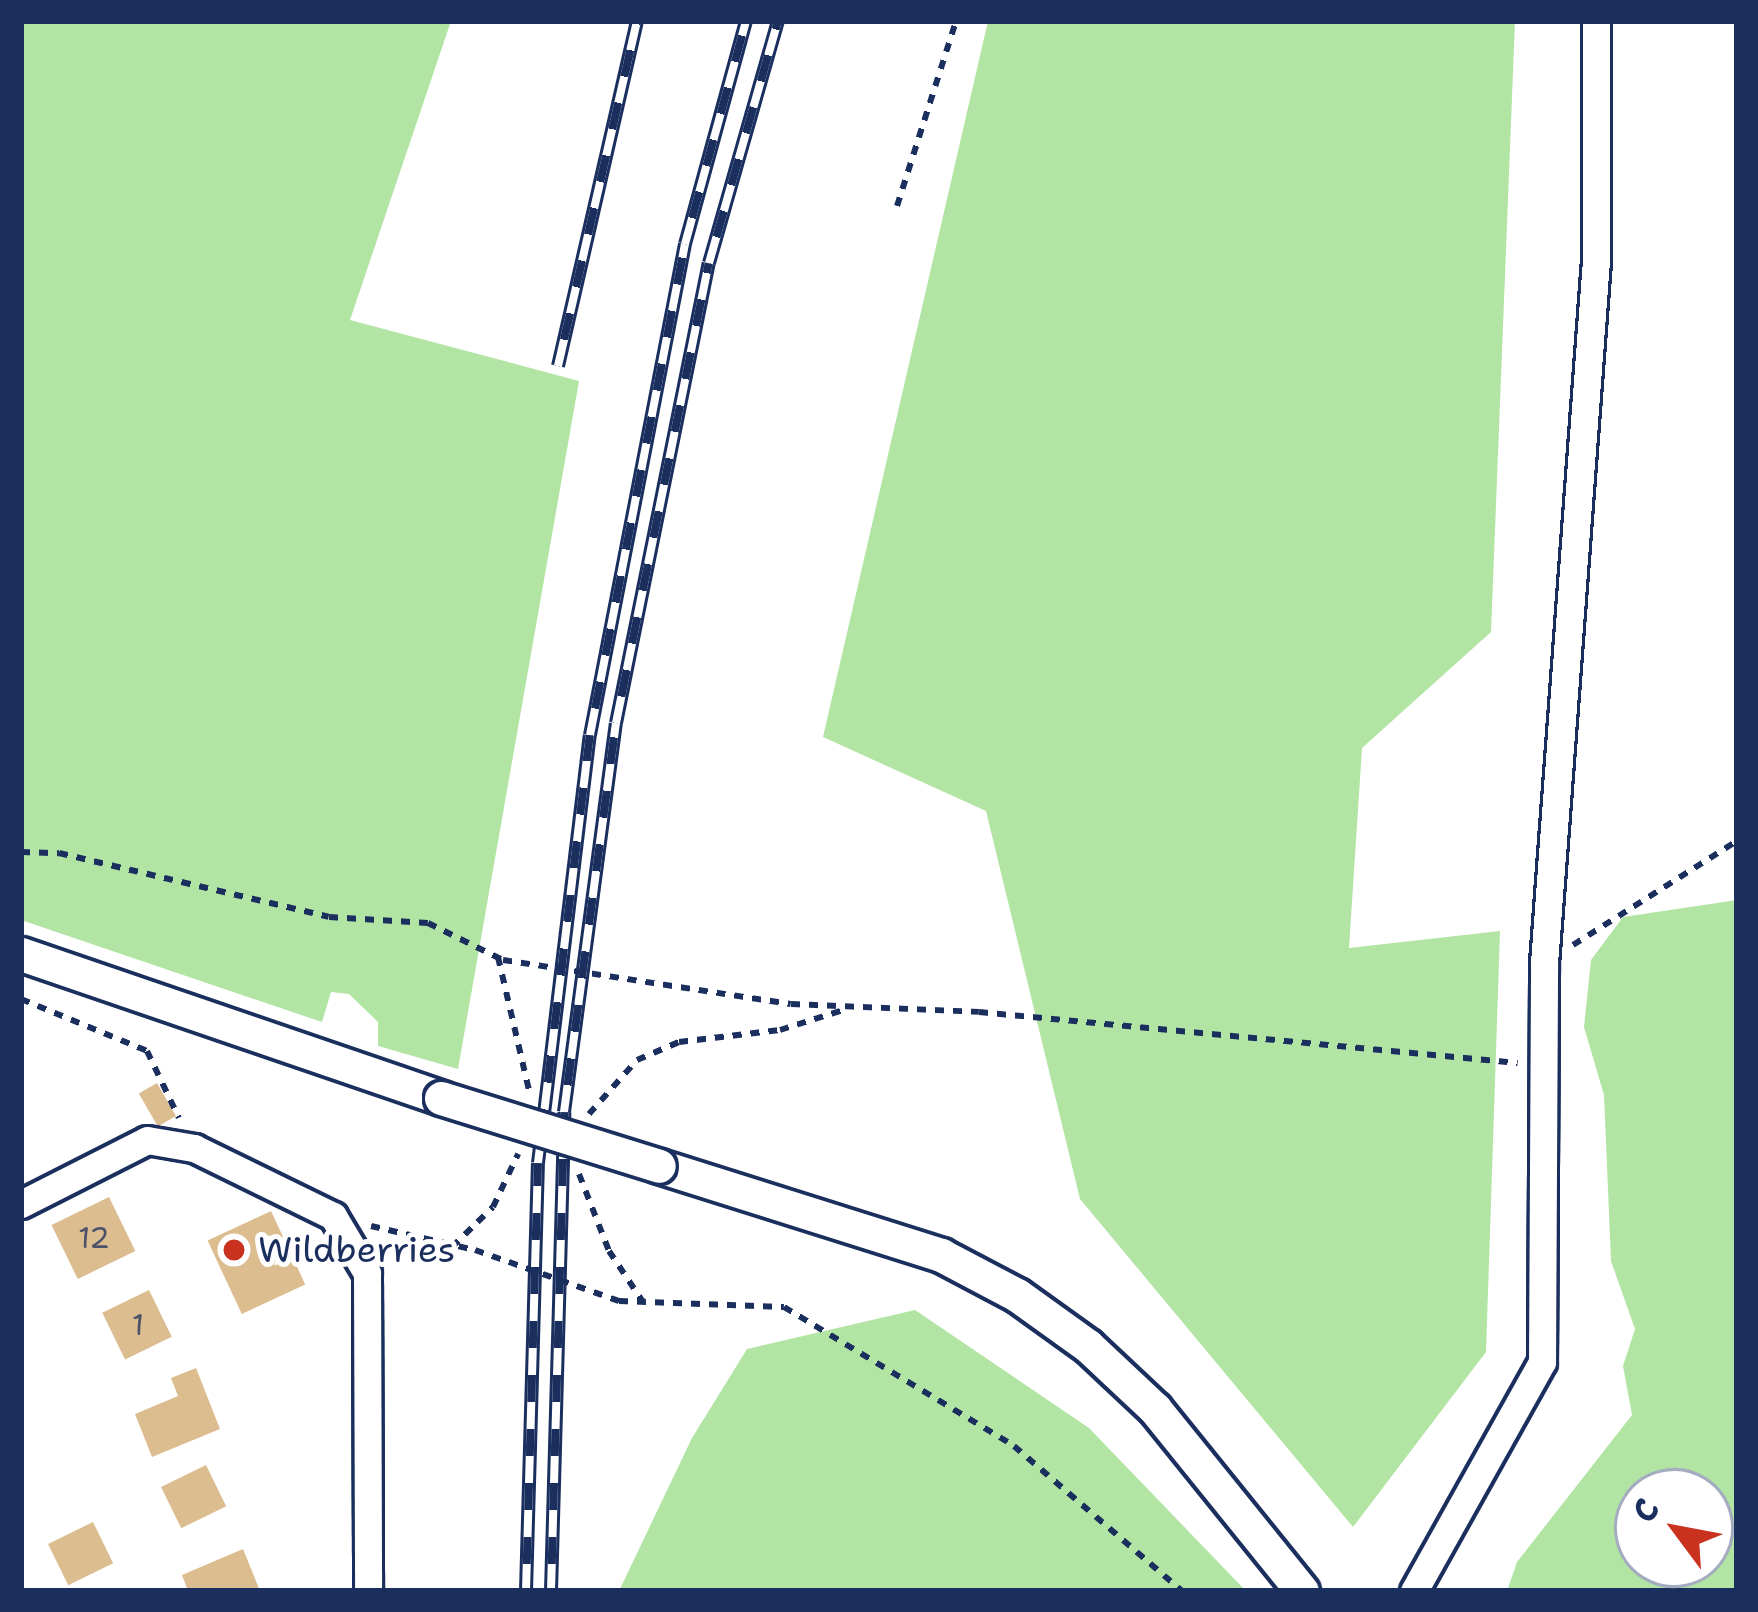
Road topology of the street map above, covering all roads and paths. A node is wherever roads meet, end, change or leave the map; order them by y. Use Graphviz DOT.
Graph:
graph roads {
  1 [pos="956,21"];
  2 [pos="1595,21"];
  3 [pos="897,206"];
  4 [pos="1737,841"];
  5 [pos="21,852"];
  6 [pos="21,954"];
  7 [pos="1544,963"];
  8 [pos="21,999"];
  9 [pos="852,1006"];
  10 [pos="1544,1065"];
  11 [pos="584,1124"];
  12 [pos="194,1148"];
  13 [pos="579,1166"];
  14 [pos="21,1204"];
  15 [pos="333,1216"];
  16 [pos="643,1302"];
  17 [pos="368,1591"];
  18 [pos="1182,1591"];
  19 [pos="1302,1591"];
  20 [pos="1414,1591"];
  1 -- 3 [label="path"];
  2 -- 7 [label="street"];
  4 -- 7 [label="path"];
  5 -- 9 [label="path"];
  6 -- 19 [label="street, bridge"];
  7 -- 10 [label="street"];
  8 -- 12 [label="path"];
  9 -- 10 [label="path"];
  9 -- 11 [label="path"];
  10 -- 20 [label="street"];
  12 -- 14 [label="street"];
  12 -- 15 [label="street"];
  13 -- 16 [label="path"];
  15 -- 16 [label="path"];
  15 -- 17 [label="street"];
  16 -- 18 [label="path"];
}
